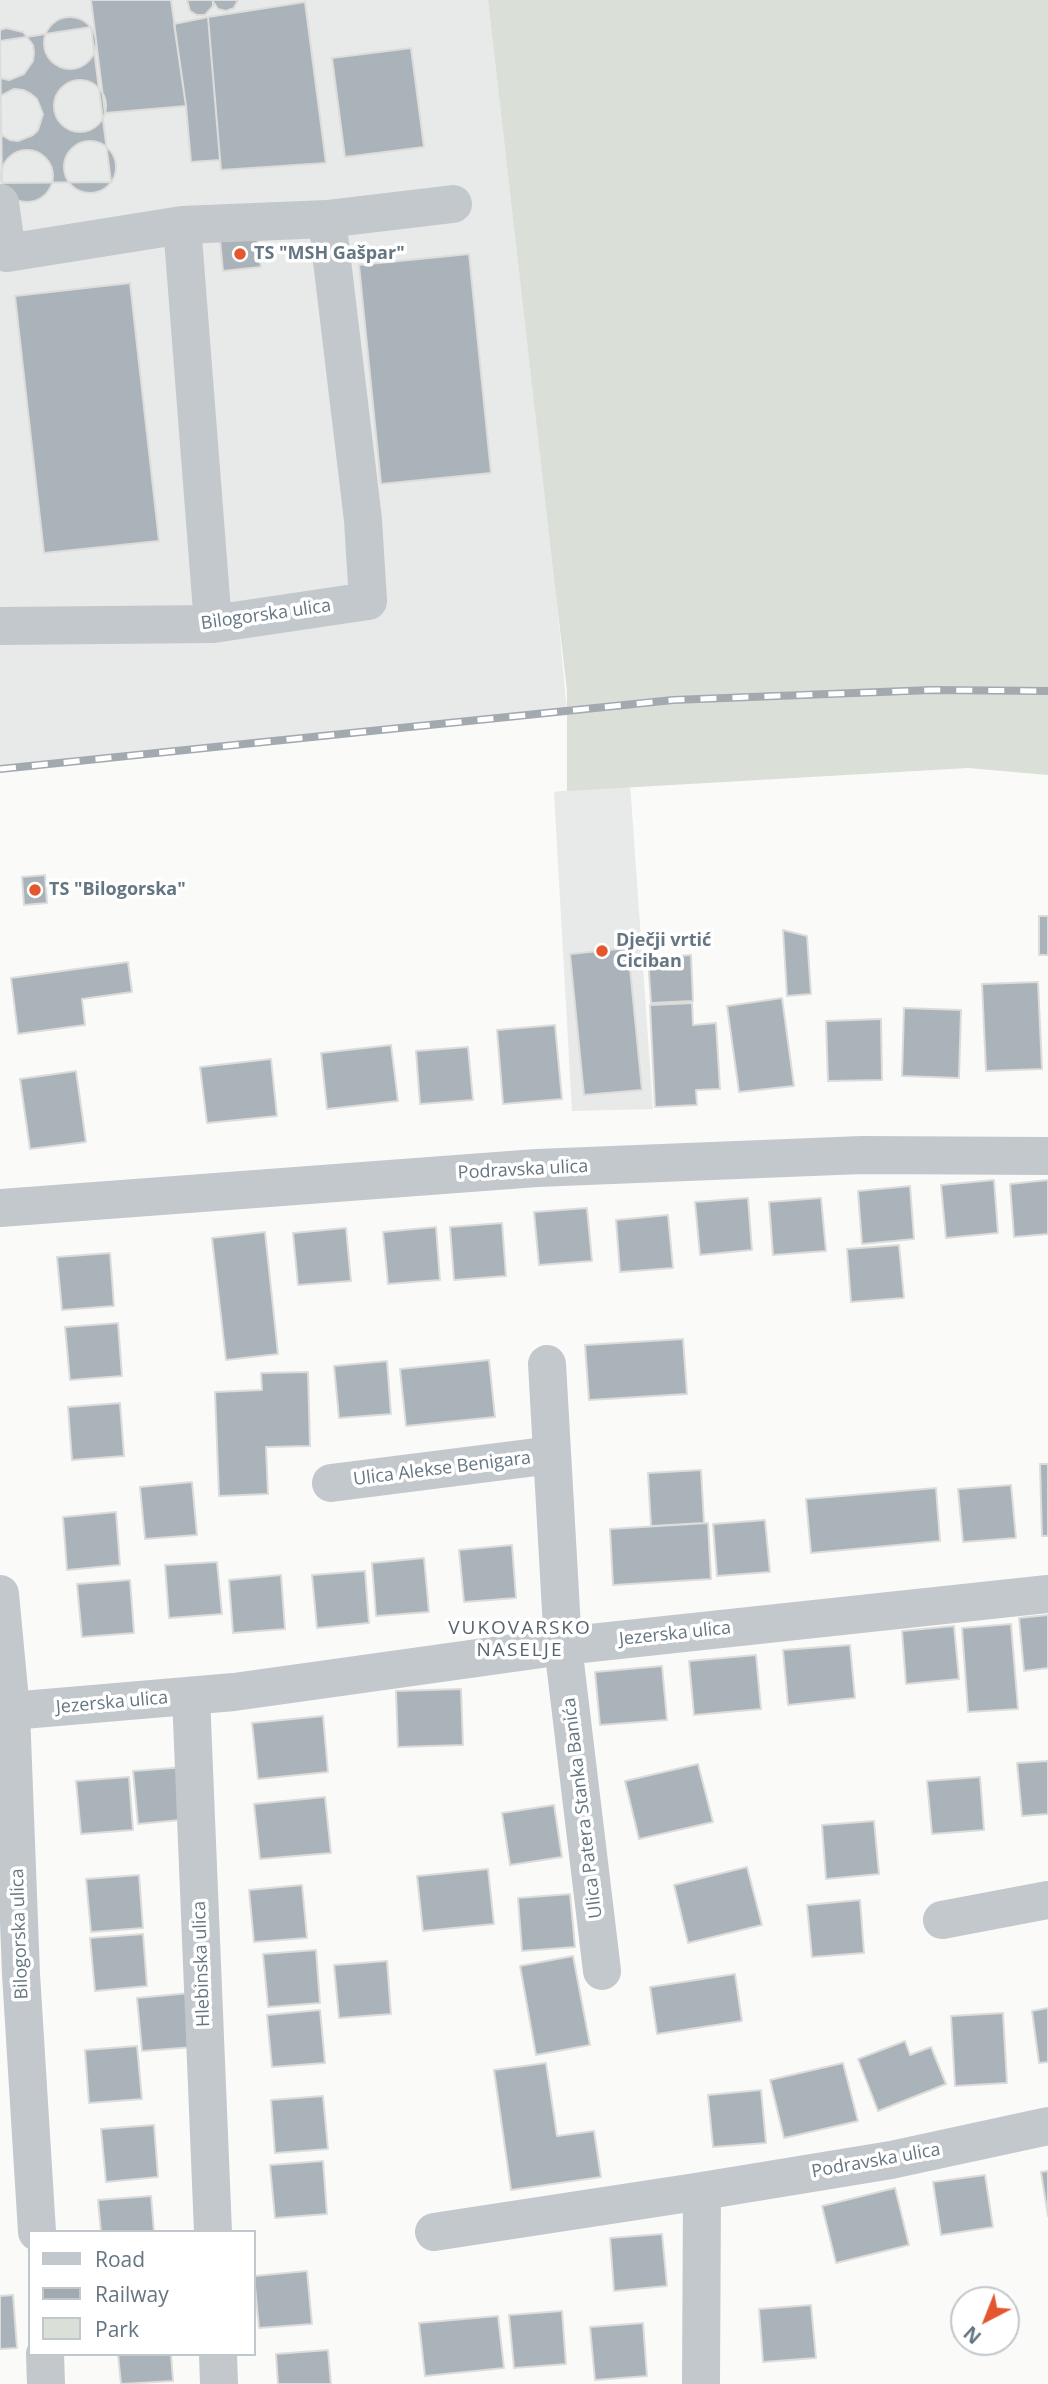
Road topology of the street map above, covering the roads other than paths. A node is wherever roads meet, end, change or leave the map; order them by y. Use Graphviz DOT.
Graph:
graph roads {
  1 [pos="0,203"];
  2 [pos="453,204"];
  3 [pos="327,219"];
  4 [pos="183,225"];
  5 [pos="213,624"];
  6 [pos="0,626"];
  7 [pos="1048,1156"];
  8 [pos="0,1208"];
  9 [pos="547,1364"];
  10 [pos="552,1455"];
  11 [pos="331,1483"];
  12 [pos="0,1594"];
  13 [pos="1048,1594"];
  14 [pos="563,1646"];
  15 [pos="191,1696"];
  16 [pos="11,1712"];
  17 [pos="1048,1899"];
  18 [pos="942,1920"];
  19 [pos="602,1971"];
  20 [pos="10,1975"];
  21 [pos="1048,2126"];
  22 [pos="702,2191"];
  23 [pos="37,2230"];
  24 [pos="213,2230"];
  25 [pos="434,2232"];
  26 [pos="45,2356"];
  27 [pos="218,2356"];
  28 [pos="46,2384"];
  29 [pos="219,2384"];
  30 [pos="701,2384"];
  1 -- 4 [label="street"];
  2 -- 3 [label="street"];
  3 -- 4 [label="street"];
  3 -- 5 [label="street, Bilogorska ulica"];
  4 -- 5 [label="street"];
  5 -- 6 [label="street, Bilogorska ulica"];
  7 -- 8 [label="street, Podravska ulica"];
  9 -- 10 [label="street, Ulica Alekse Benigara"];
  10 -- 11 [label="street, Ulica Alekse Benigara"];
  10 -- 14 [label="street, Ulica Alekse Benigara"];
  12 -- 16 [label="street, Bilogorska ulica"];
  13 -- 14 [label="street, Jezerska ulica"];
  14 -- 15 [label="street, Jezerska ulica"];
  14 -- 19 [label="street, Ulica Patera Stanka Banića"];
  15 -- 16 [label="street, Jezerska ulica"];
  15 -- 24 [label="street, Hlebinska ulica"];
  16 -- 20 [label="street, Bilogorska ulica"];
  17 -- 18 [label="street"];
  20 -- 23 [label="street, Bilogorska ulica"];
  21 -- 22 [label="street, Podravska ulica"];
  22 -- 25 [label="street, Podravska ulica"];
  22 -- 30 [label="street"];
  26 -- 28 [label="street"];
  27 -- 29 [label="street"];
}
